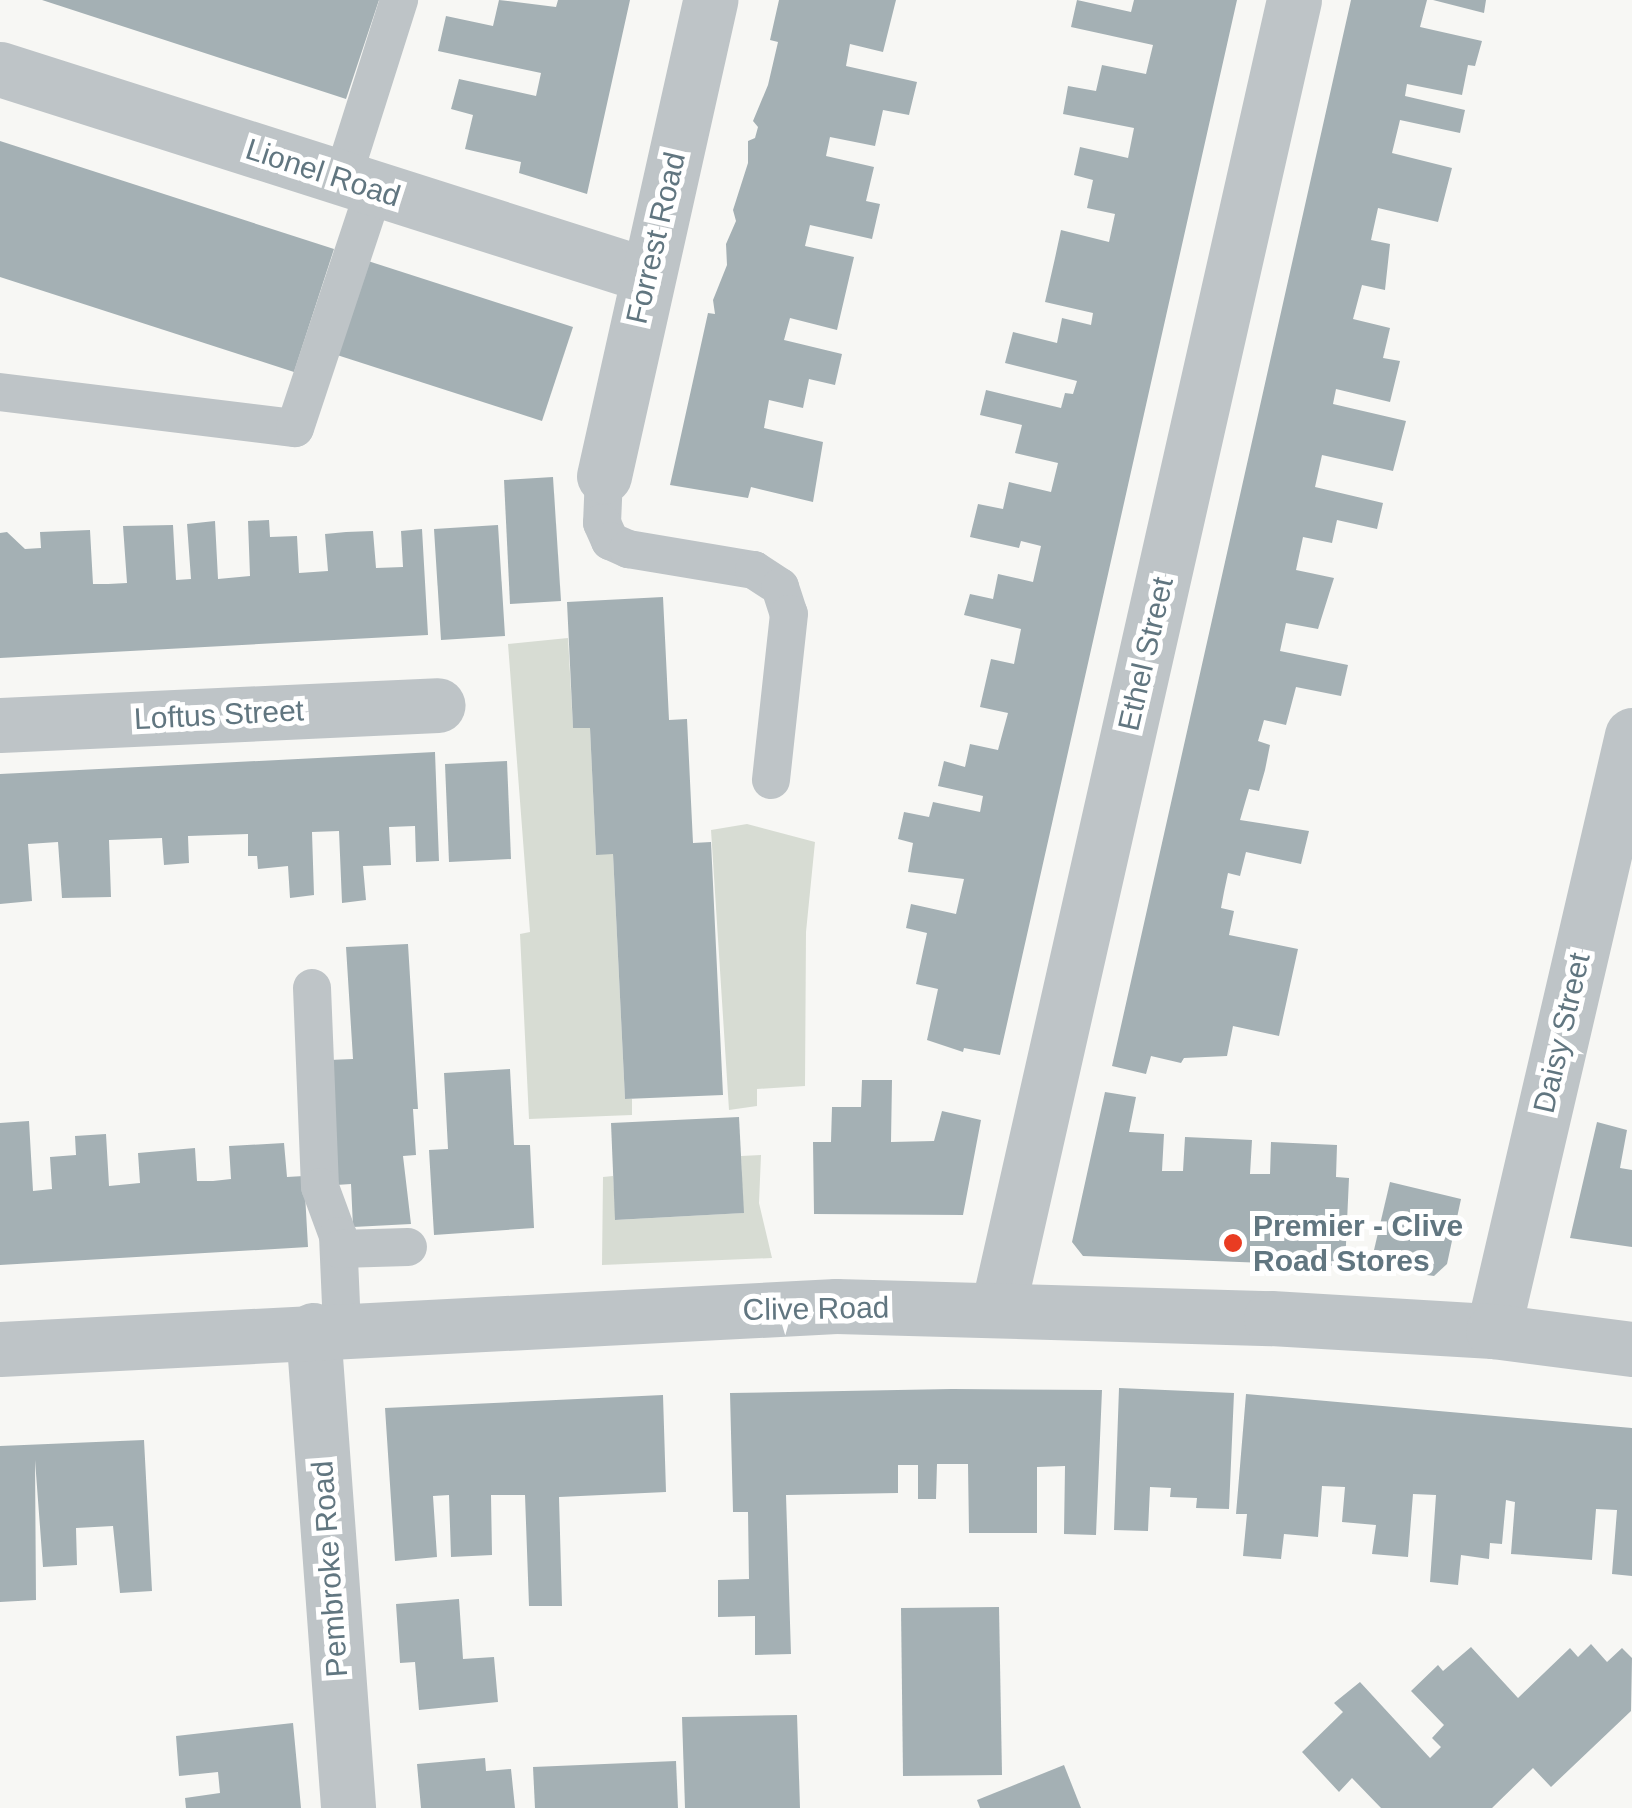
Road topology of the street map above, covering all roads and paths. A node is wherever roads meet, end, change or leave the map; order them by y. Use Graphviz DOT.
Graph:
graph roads {
  1 [pos="399,0"];
  2 [pos="710,0"];
  3 [pos="1294,0"];
  4 [pos="0,69"];
  5 [pos="358,185"];
  6 [pos="647,274"];
  7 [pos="0,392"];
  8 [pos="604,476"];
  9 [pos="438,705"];
  10 [pos="0,725"];
  11 [pos="1632,735"];
  12 [pos="771,780"];
  13 [pos="312,988"];
  14 [pos="408,1247"];
  15 [pos="338,1249"];
  16 [pos="998,1308"];
  17 [pos="327,1329"];
  18 [pos="1492,1331"];
  19 [pos="0,1348"];
  20 [pos="1632,1349"];
  21 [pos="348,1808"];
  1 -- 5 [label="lane"];
  2 -- 6 [label="street, Forrest Road"];
  3 -- 16 [label="street, Ethel Street"];
  4 -- 5 [label="street, Lionel Road"];
  5 -- 6 [label="street, Lionel Road"];
  5 -- 7 [label="lane"];
  6 -- 8 [label="street, Forrest Road"];
  8 -- 12 [label="lane"];
  9 -- 10 [label="street, Loftus Street"];
  11 -- 18 [label="street, Daisy Street"];
  13 -- 15 [label="lane"];
  14 -- 15 [label="lane"];
  15 -- 17 [label="lane"];
  16 -- 17 [label="street, Clive Road"];
  16 -- 18 [label="street, Clive Road"];
  17 -- 19 [label="street, Clive Road"];
  17 -- 21 [label="street, Pembroke Road"];
  18 -- 20 [label="street, Clive Road"];
}
